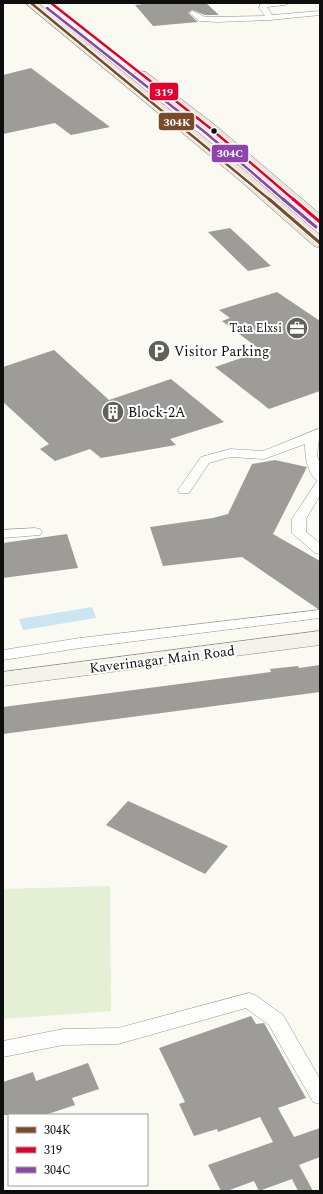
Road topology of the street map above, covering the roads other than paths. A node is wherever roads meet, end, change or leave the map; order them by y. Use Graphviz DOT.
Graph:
graph roads {
  1 [pos="31,3"];
  2 [pos="51,3"];
  3 [pos="285,3"];
  4 [pos="193,13"];
  5 [pos="320,13"];
  6 [pos="270,18"];
  7 [pos="320,222"];
  8 [pos="320,243"];
  9 [pos="316,434"];
  10 [pos="320,478"];
  11 [pos="320,484"];
  12 [pos="184,490"];
  13 [pos="35,532"];
  14 [pos="3,534"];
  15 [pos="320,550"];
  16 [pos="320,614"];
  17 [pos="320,638"];
  18 [pos="3,655"];
  19 [pos="3,679"];
  20 [pos="3,1049"];
  21 [pos="320,1096"];
  1 -- 8 [label="main road"];
  2 -- 7 [label="main road"];
  3 -- 6 [label="street"];
  4 -- 6 [label="street"];
  5 -- 6 [label="street"];
  9 -- 10 [label="street"];
  9 -- 12 [label="street"];
  11 -- 15 [label="street"];
  13 -- 14 [label="street"];
  16 -- 18 [label="street"];
  17 -- 19 [label="street, Kaverinagar Main Road"];
  20 -- 21 [label="street"];
}
